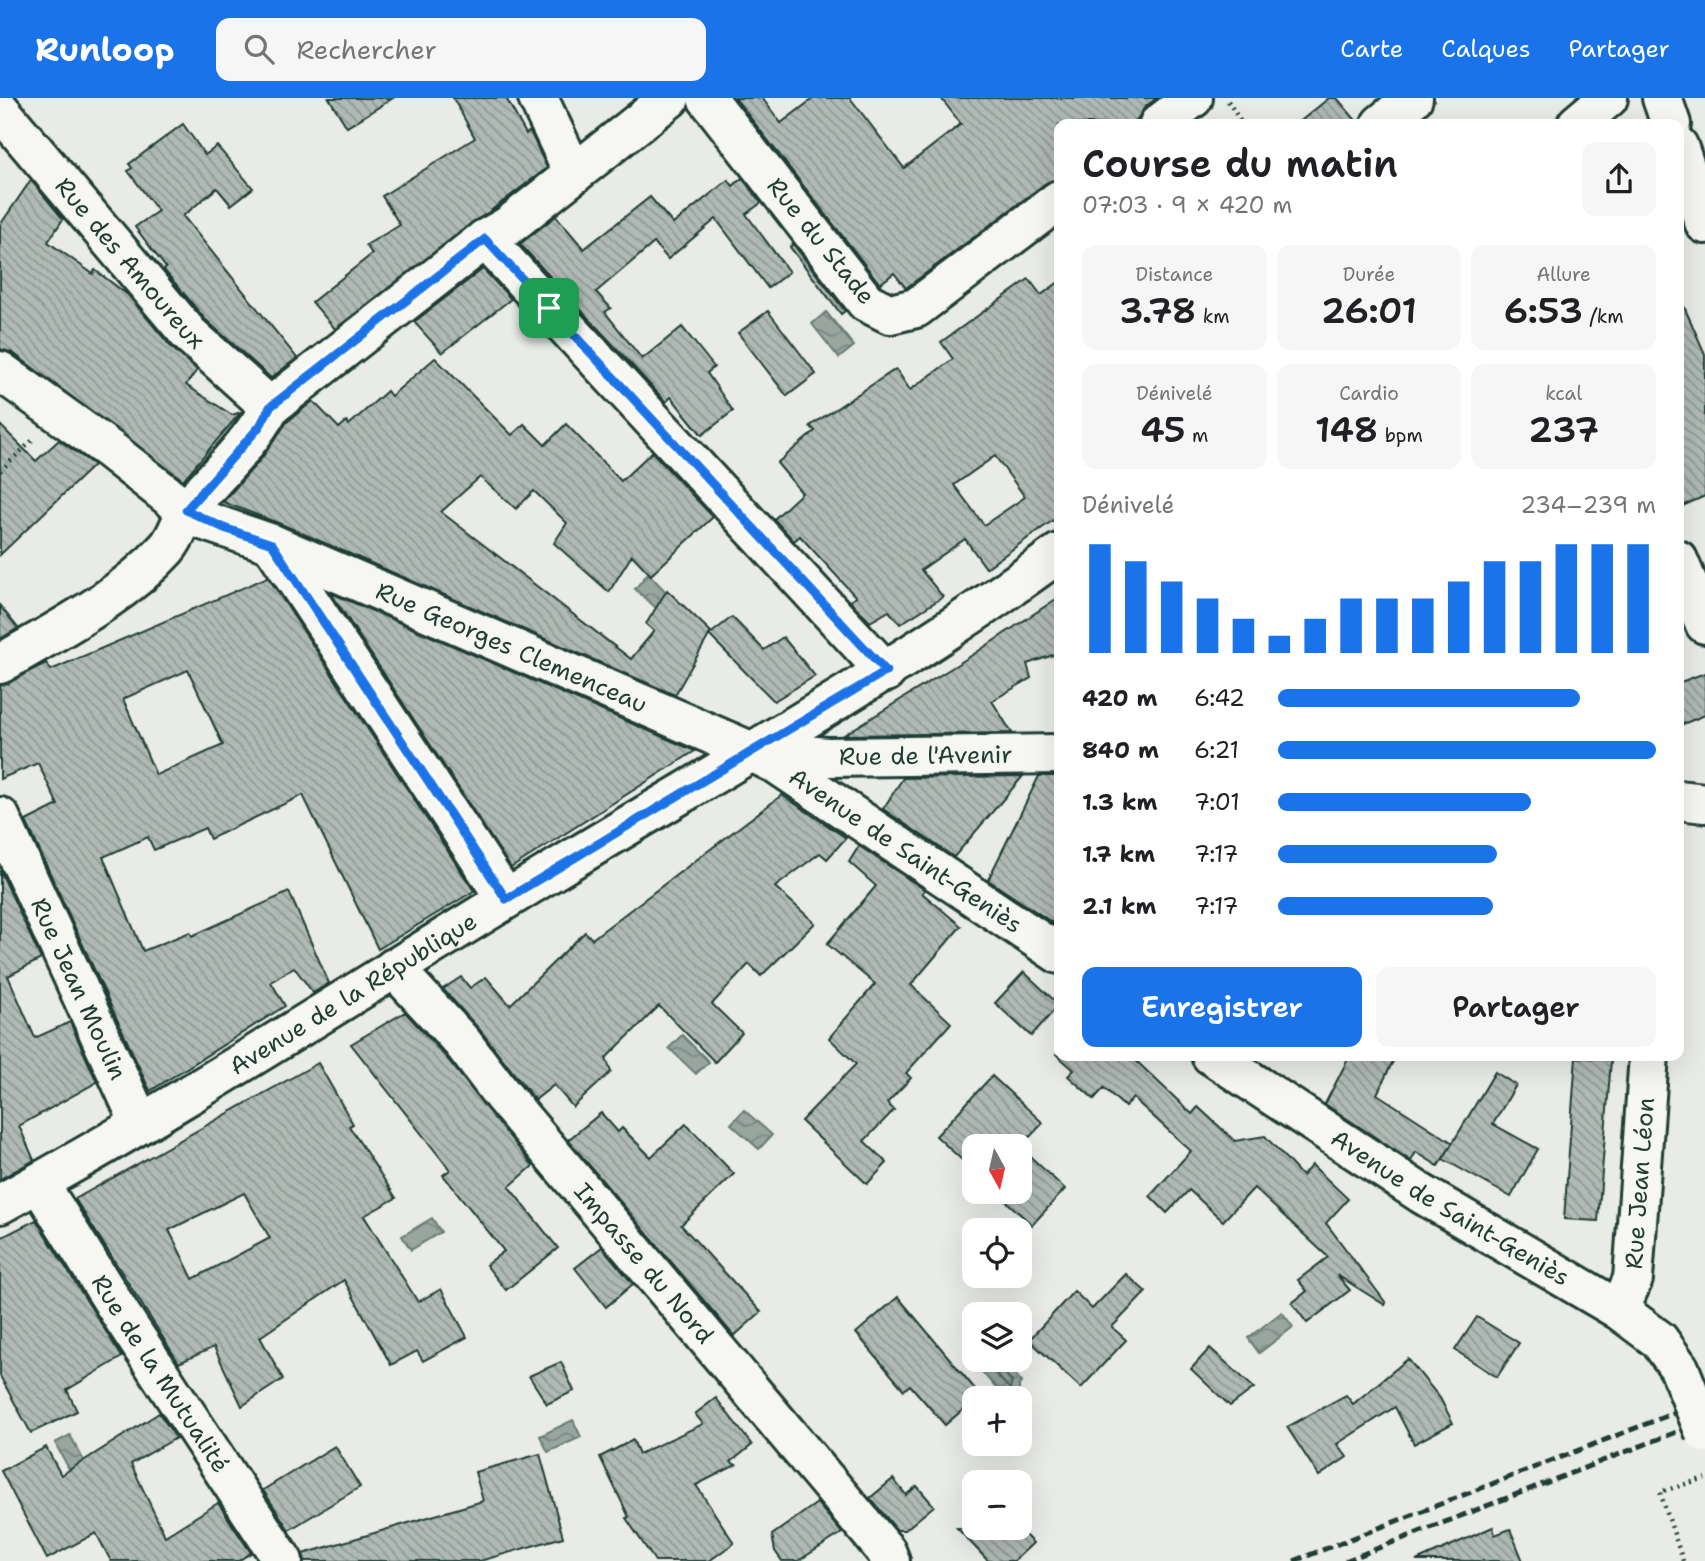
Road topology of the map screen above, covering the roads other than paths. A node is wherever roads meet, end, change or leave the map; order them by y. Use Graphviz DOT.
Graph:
graph roads {
  1 [pos="538,98"];
  2 [pos="670,98"];
  3 [pos="706,98"];
  4 [pos="1193,98"];
  5 [pos="1413,98"];
  6 [pos="1608,98"];
  7 [pos="1662,98"];
  8 [pos="0,110"];
  9 [pos="1166,119"];
  10 [pos="1387,119"];
  11 [pos="1583,119"];
  12 [pos="1669,119"];
  13 [pos="1684,163"];
  14 [pos="574,174"];
  15 [pos="1054,204"];
  16 [pos="1705,224"];
  17 [pos="485,239"];
  18 [pos="2,375"];
  19 [pos="270,407"];
  20 [pos="186,510"];
  21 [pos="272,544"];
  22 [pos="1054,556"];
  23 [pos="1684,574"];
  24 [pos="1705,624"];
  25 [pos="0,664"];
  26 [pos="886,671"];
  27 [pos="751,751"];
  28 [pos="1054,754"];
  29 [pos="1684,801"];
  30 [pos="1705,803"];
  31 [pos="0,817"];
  32 [pos="506,899"];
  33 [pos="1054,951"];
  34 [pos="394,968"];
  35 [pos="1220,1061"];
  36 [pos="1649,1061"];
  37 [pos="140,1124"];
  38 [pos="39,1183"];
  39 [pos="0,1205"];
  40 [pos="1619,1310"];
  41 [pos="1705,1433"];
  42 [pos="283,1561"];
  43 [pos="890,1561"];
  1 -- 14 [label="street"];
  2 -- 14 [label="street"];
  3 -- 15 [label="street, Rue du Stade"];
  4 -- 9 [label="street"];
  5 -- 10 [label="street"];
  6 -- 11 [label="street"];
  7 -- 12 [label="street"];
  8 -- 19 [label="street, Rue des Amoureux"];
  13 -- 16 [label="street"];
  14 -- 17 [label="street"];
  17 -- 19 [label="street"];
  17 -- 26 [label="street"];
  18 -- 20 [label="street, Rue Georges Clemenceau"];
  19 -- 20 [label="street"];
  20 -- 21 [label="street, Rue Georges Clemenceau"];
  20 -- 25 [label="street"];
  21 -- 27 [label="street, Rue Georges Clemenceau"];
  21 -- 32 [label="street"];
  22 -- 26 [label="street, Avenue de la République"];
  23 -- 24 [label="street"];
  26 -- 27 [label="street, Avenue de la République"];
  27 -- 28 [label="street, Rue de l'Avenir"];
  27 -- 32 [label="street, Avenue de la République"];
  27 -- 33 [label="street, Avenue de Saint-Geniès"];
  29 -- 30 [label="street"];
  31 -- 37 [label="street, Rue Jean Moulin"];
  32 -- 34 [label="street, Avenue de la République"];
  34 -- 37 [label="street, Avenue de la République"];
  34 -- 43 [label="street, Impasse du Nord"];
  35 -- 40 [label="street, Avenue de Saint-Geniès"];
  36 -- 40 [label="street, Rue Jean Léon"];
  37 -- 38 [label="street, Avenue de la République"];
  38 -- 39 [label="street, Avenue de la République"];
  38 -- 42 [label="street, Rue de la Mutualité"];
  40 -- 41 [label="street, Avenue de Saint-Geniès, bridge"];
}
